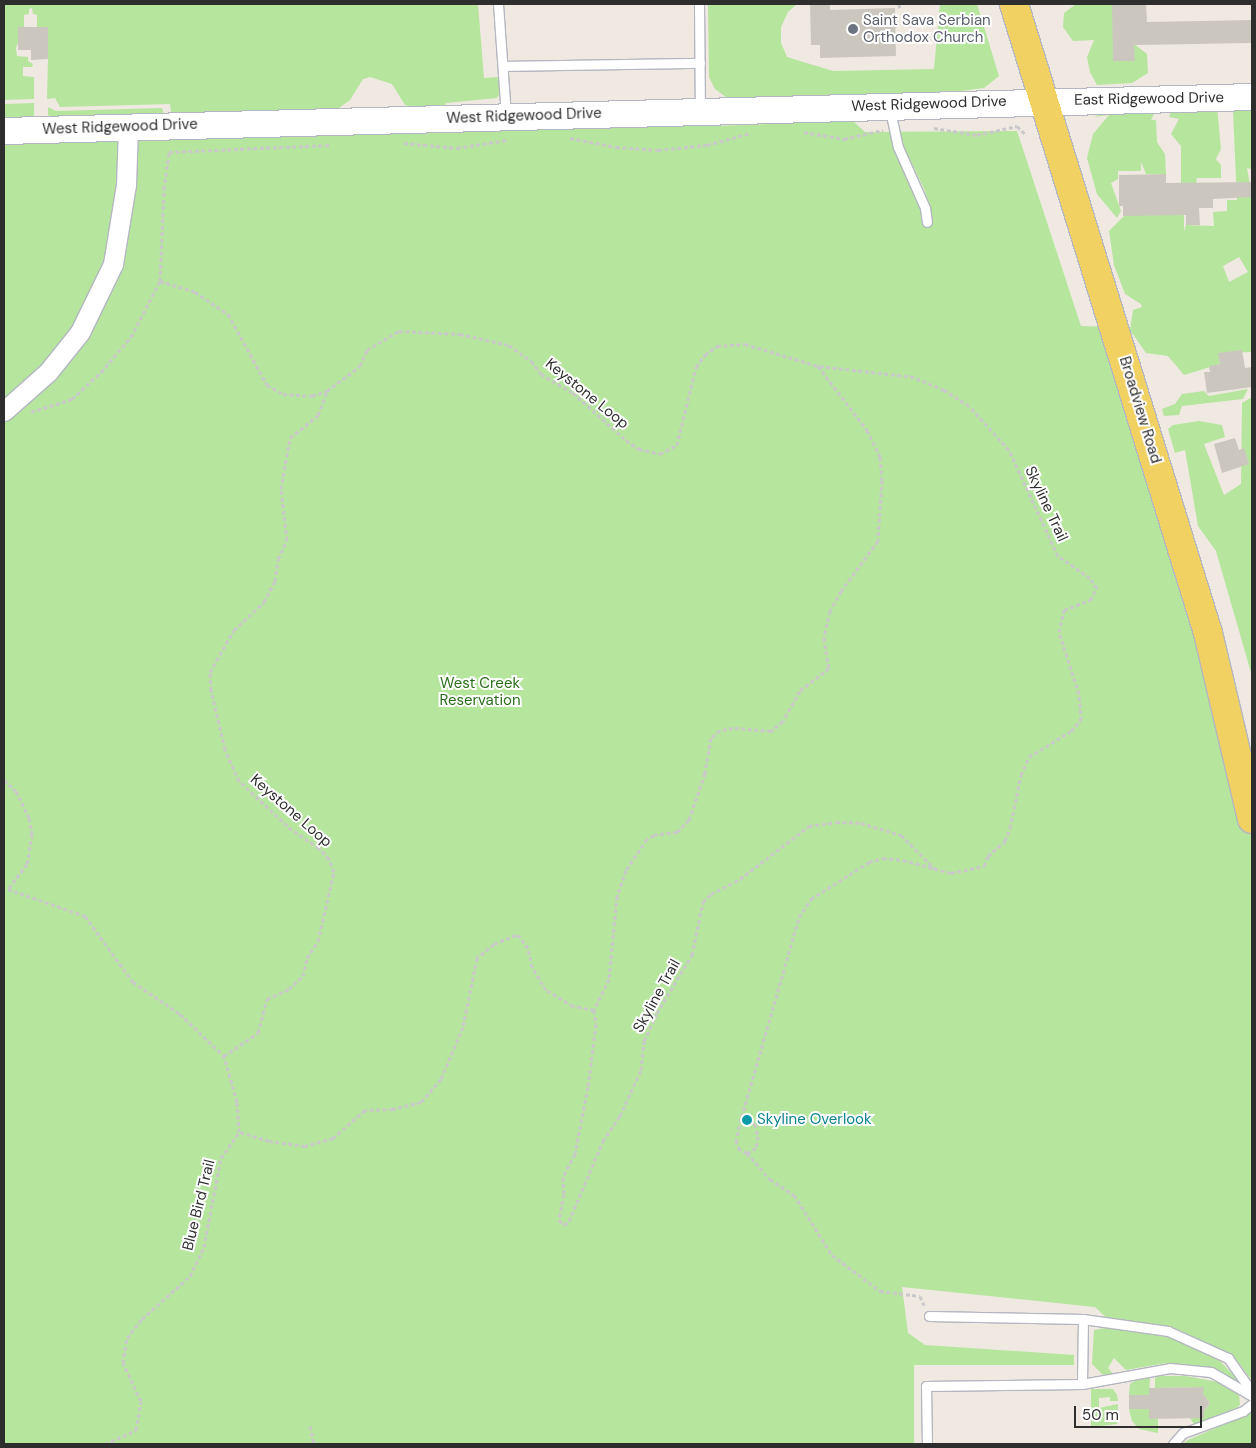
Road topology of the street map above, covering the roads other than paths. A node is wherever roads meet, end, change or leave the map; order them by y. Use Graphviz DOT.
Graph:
graph roads {
  1 [pos="498,4"];
  2 [pos="699,4"];
  3 [pos="1014,4"];
  4 [pos="700,63"];
  5 [pos="504,66"];
  6 [pos="1252,97"];
  7 [pos="1045,101"];
  8 [pos="700,111"];
  9 [pos="891,116"];
  10 [pos="128,128"];
  11 [pos="508,128"];
  12 [pos="4,131"];
  13 [pos="927,222"];
  14 [pos="4,411"];
  15 [pos="1252,819"];
  16 [pos="929,1316"];
  17 [pos="1083,1319"];
  18 [pos="1082,1384"];
  19 [pos="1252,1392"];
  20 [pos="1252,1396"];
  21 [pos="1252,1404"];
  22 [pos="927,1444"];
  23 [pos="1172,1444"];
  1 -- 5 [label="lane"];
  2 -- 4 [label="lane"];
  3 -- 7 [label="main road, Broadview Road"];
  4 -- 5 [label="lane"];
  4 -- 8 [label="lane"];
  5 -- 11 [label="lane"];
  6 -- 7 [label="street, East Ridgewood Drive"];
  7 -- 9 [label="street, West Ridgewood Drive"];
  7 -- 15 [label="main road, Broadview Road"];
  8 -- 9 [label="street, West Ridgewood Drive"];
  8 -- 11 [label="street, West Ridgewood Drive"];
  9 -- 13 [label="lane"];
  10 -- 11 [label="street, West Ridgewood Drive"];
  10 -- 12 [label="street, West Ridgewood Drive"];
  10 -- 14 [label="street"];
  16 -- 17 [label="lane"];
  17 -- 18 [label="lane"];
  17 -- 19 [label="lane"];
  18 -- 20 [label="lane"];
  18 -- 22 [label="lane"];
  21 -- 23 [label="lane"];
}
